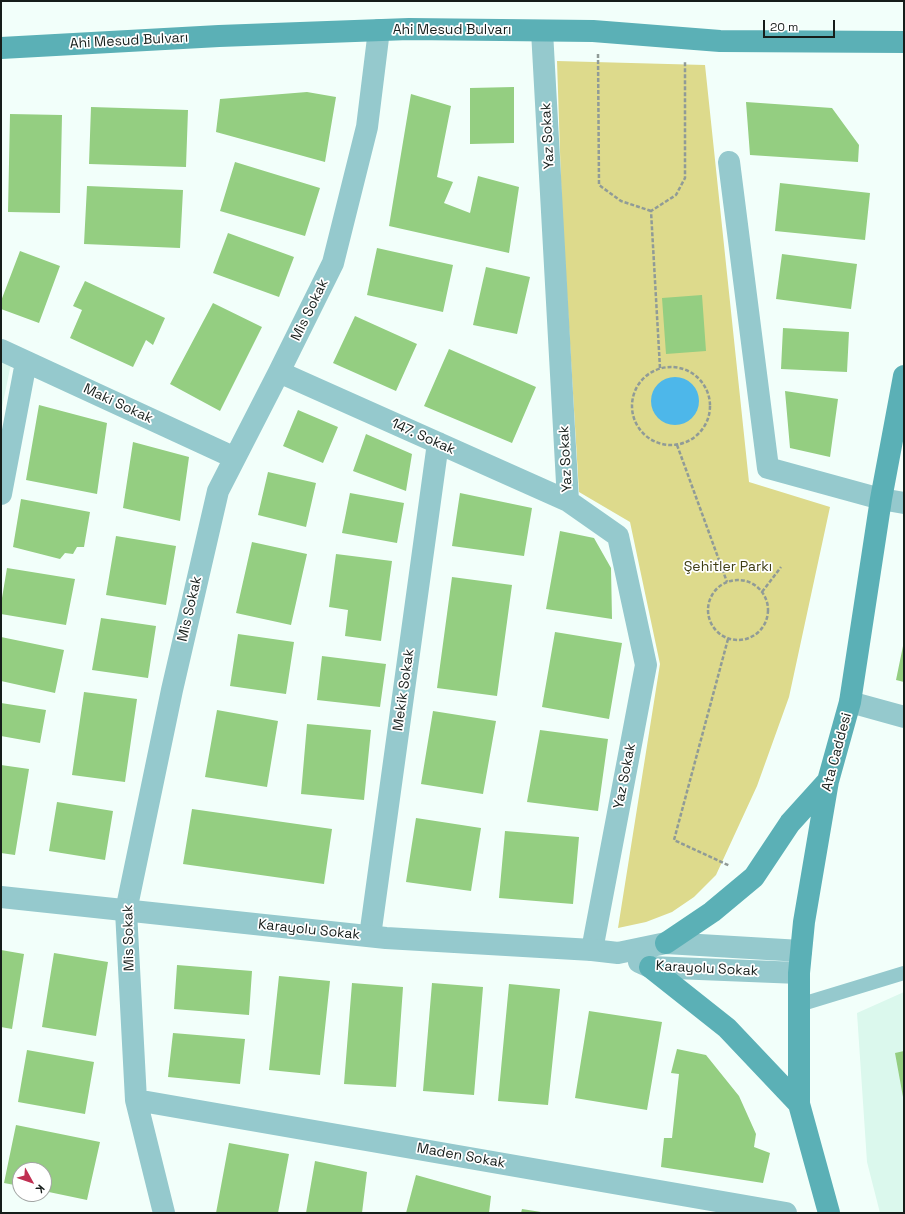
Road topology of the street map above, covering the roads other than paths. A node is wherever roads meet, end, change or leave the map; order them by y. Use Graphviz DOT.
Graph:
graph roads {
  1 [pos="379,30"];
  2 [pos="542,30"];
  3 [pos="904,42"];
  4 [pos="1,48"];
  5 [pos="729,162"];
  6 [pos="1,350"];
  7 [pos="26,362"];
  8 [pos="279,372"];
  9 [pos="904,376"];
  10 [pos="438,443"];
  11 [pos="235,458"];
  12 [pos="1,494"];
  13 [pos="881,499"];
  14 [pos="568,501"];
  15 [pos="904,503"];
  16 [pos="850,702"];
  17 [pos="904,717"];
  18 [pos="828,781"];
  19 [pos="1,897"];
  20 [pos="126,911"];
  21 [pos="370,936"];
  22 [pos="666,943"];
  23 [pos="592,950"];
  24 [pos="801,950"];
  25 [pos="618,953"];
  26 [pos="650,967"];
  27 [pos="799,973"];
  28 [pos="904,973"];
  29 [pos="799,1005"];
  30 [pos="136,1100"];
  31 [pos="799,1104"];
  32 [pos="164,1213"];
  33 [pos="786,1213"];
  34 [pos="829,1213"];
  1 -- 2 [label="main road, Ahi Mesud Bulvarı"];
  1 -- 4 [label="main road, Ahi Mesud Bulvarı"];
  1 -- 8 [label="street, Mis Sokak"];
  2 -- 3 [label="main road, Ahi Mesud Bulvarı"];
  2 -- 14 [label="street, Yaz Sokak"];
  5 -- 13 [label="street"];
  6 -- 7 [label="street, Maki Sokak"];
  7 -- 11 [label="street, Maki Sokak"];
  7 -- 12 [label="street"];
  8 -- 10 [label="street, 147. Sokak"];
  8 -- 11 [label="street, Mis Sokak"];
  9 -- 13 [label="main road, Ata Caddesi"];
  10 -- 14 [label="street, 147. Sokak"];
  10 -- 21 [label="street, Mekik Sokak"];
  11 -- 20 [label="street, Mis Sokak"];
  13 -- 15 [label="street"];
  13 -- 16 [label="main road, Ata Caddesi"];
  14 -- 23 [label="street, Yaz Sokak"];
  16 -- 17 [label="street"];
  16 -- 18 [label="main road, Ata Caddesi"];
  18 -- 22 [label="main road"];
  18 -- 24 [label="main road, Ata Caddesi"];
  19 -- 20 [label="street, Karayolu Sokak"];
  20 -- 21 [label="street, Karayolu Sokak"];
  20 -- 30 [label="street, Mis Sokak"];
  21 -- 23 [label="street, Karayolu Sokak"];
  22 -- 24 [label="street, Karayolu Sokak"];
  22 -- 25 [label="street, Karayolu Sokak"];
  23 -- 25 [label="street, Karayolu Sokak"];
  24 -- 27 [label="main road, Ata Caddesi"];
  25 -- 26 [label="street, Karayolu Sokak"];
  26 -- 27 [label="street, Karayolu Sokak"];
  26 -- 31 [label="main road"];
  27 -- 29 [label="main road, Ata Caddesi"];
  28 -- 29 [label="lane"];
  29 -- 31 [label="main road, Ata Caddesi"];
  30 -- 32 [label="street, Mis Sokak"];
  30 -- 33 [label="street, Maden Sokak"];
  31 -- 34 [label="main road, Ata Caddesi"];
}
